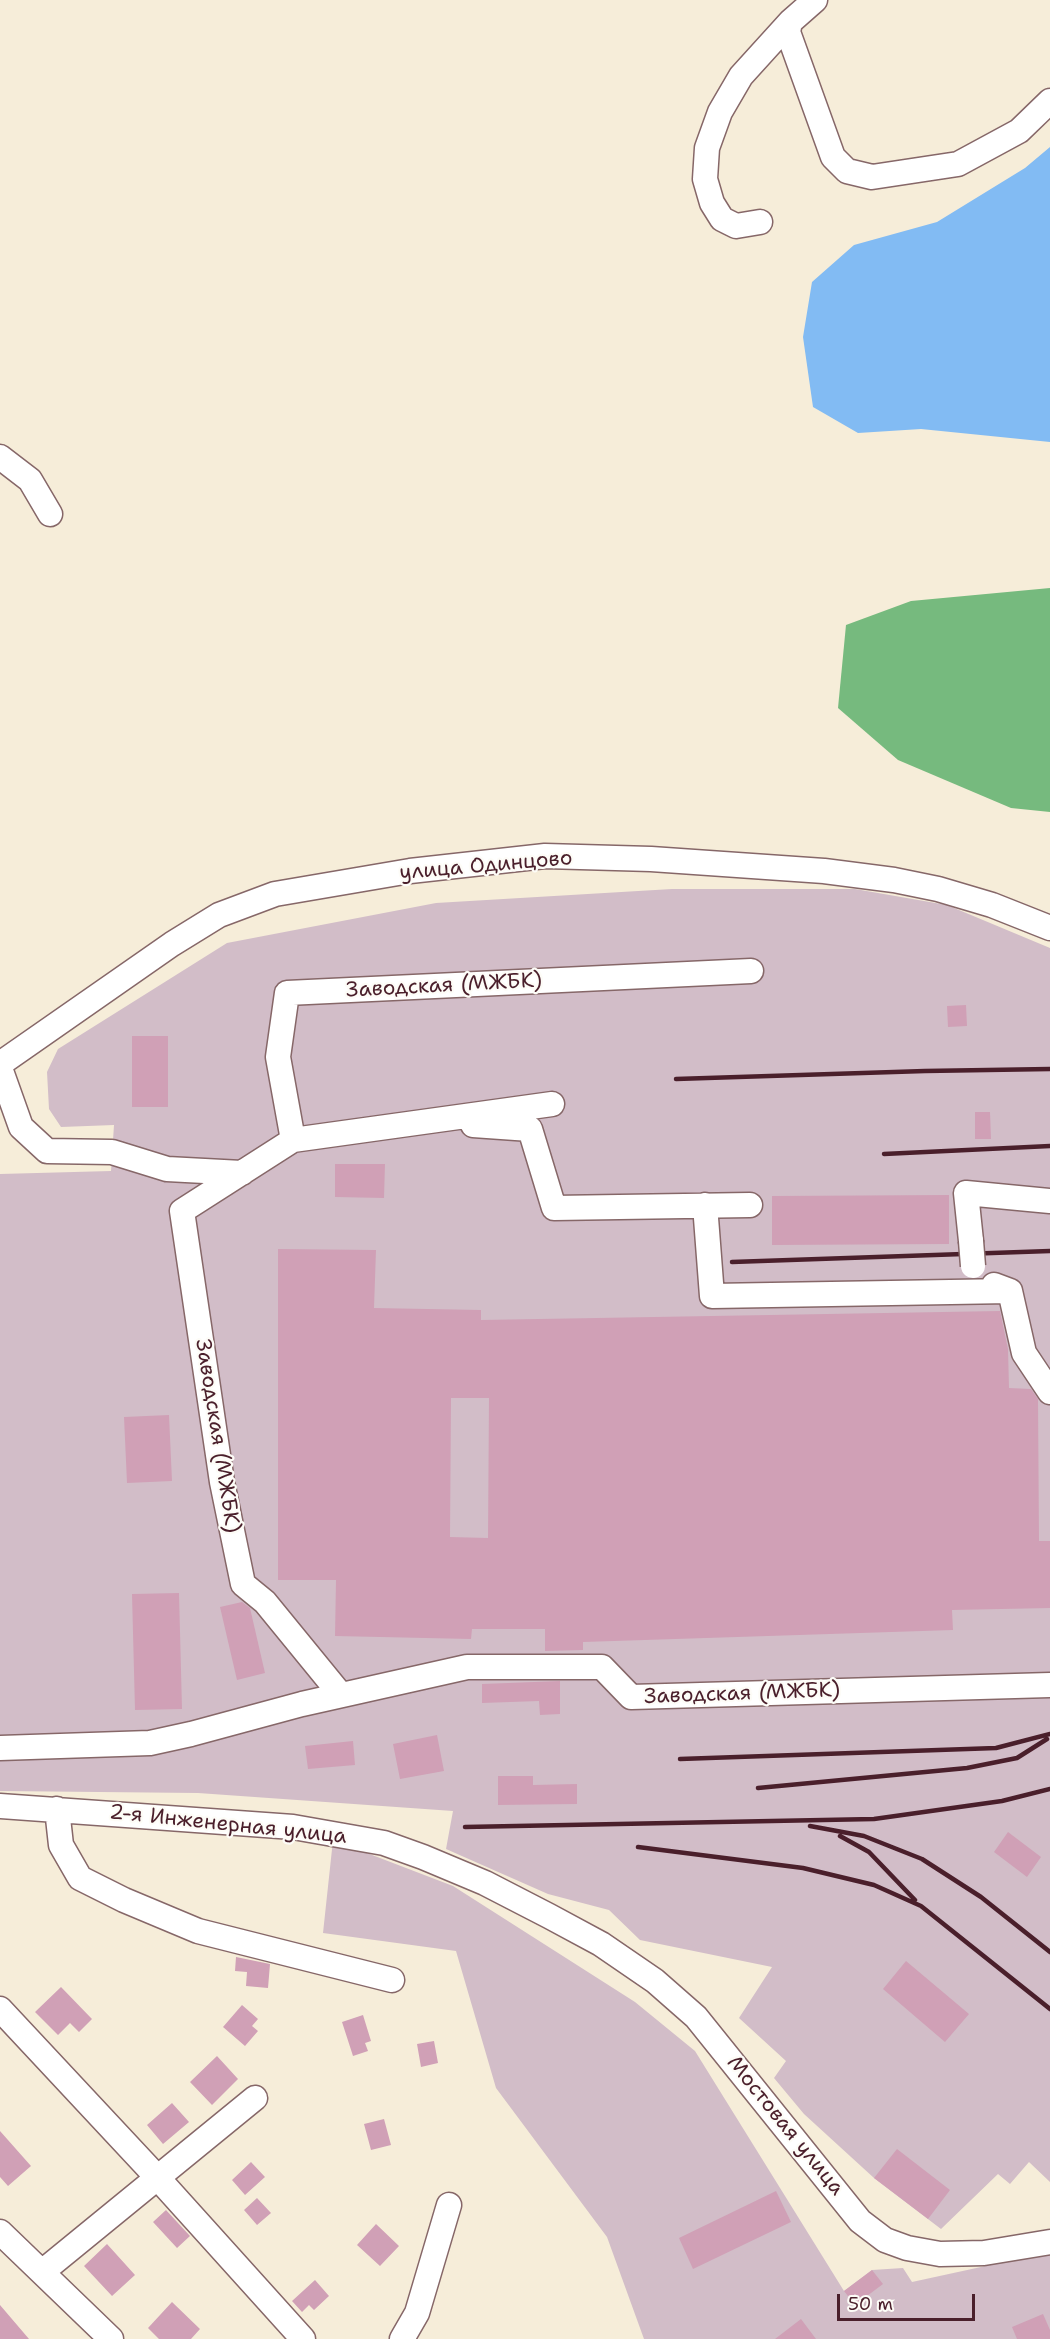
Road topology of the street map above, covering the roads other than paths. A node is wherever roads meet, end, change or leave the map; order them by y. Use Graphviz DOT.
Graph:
graph roads {
  1 [pos="815,0"];
  2 [pos="790,22"];
  3 [pos="1050,101"];
  4 [pos="760,222"];
  5 [pos="0,457"];
  6 [pos="50,514"];
  7 [pos="1024,917"];
  8 [pos="1050,918"];
  9 [pos="1050,928"];
  10 [pos="751,971"];
  11 [pos="0,1066"];
  12 [pos="552,1104"];
  13 [pos="423,1122"];
  14 [pos="293,1140"];
  15 [pos="242,1173"];
  16 [pos="1050,1201"];
  17 [pos="750,1204"];
  18 [pos="705,1205"];
  19 [pos="1010,1291"];
  20 [pos="1050,1392"];
  21 [pos="1050,1685"];
  22 [pos="341,1695"];
  23 [pos="0,1748"];
  24 [pos="0,1806"];
  25 [pos="57,1809"];
  26 [pos="549,1916"];
  27 [pos="392,1980"];
  28 [pos="0,2009"];
  29 [pos="255,2098"];
  30 [pos="156,2176"];
  31 [pos="449,2205"];
  32 [pos="0,2232"];
  33 [pos="1050,2242"];
  34 [pos="42,2272"];
  35 [pos="111,2339"];
  36 [pos="303,2339"];
  37 [pos="402,2339"];
  1 -- 2 [label="street"];
  2 -- 3 [label="street"];
  2 -- 4 [label="street"];
  5 -- 6 [label="street"];
  7 -- 8 [label="street"];
  7 -- 9 [label="street, улица Одинцово"];
  7 -- 11 [label="street, улица Одинцово"];
  10 -- 14 [label="street, Заводская (МЖБК)"];
  11 -- 15 [label="street"];
  12 -- 13 [label="street, Заводская (МЖБК)"];
  13 -- 14 [label="street, Заводская (МЖБК)"];
  13 -- 18 [label="street, Заводская (МЖБК)"];
  14 -- 15 [label="street, Заводская (МЖБК)"];
  15 -- 22 [label="street, Заводская (МЖБК)"];
  16 -- 19 [label="street, bridge"];
  17 -- 18 [label="street, Заводская (МЖБК)"];
  18 -- 19 [label="street"];
  19 -- 20 [label="street"];
  21 -- 22 [label="street, Заводская (МЖБК)"];
  22 -- 23 [label="street, Заводская (МЖБК)"];
  24 -- 25 [label="street, 2-я Инженерная улица"];
  25 -- 26 [label="street, 2-я Инженерная улица"];
  25 -- 27 [label="street"];
  26 -- 33 [label="street, Мостовая улица"];
  28 -- 30 [label="street"];
  29 -- 30 [label="street"];
  30 -- 34 [label="street"];
  30 -- 36 [label="street"];
  31 -- 37 [label="street"];
  32 -- 34 [label="street"];
  34 -- 35 [label="street"];
}
